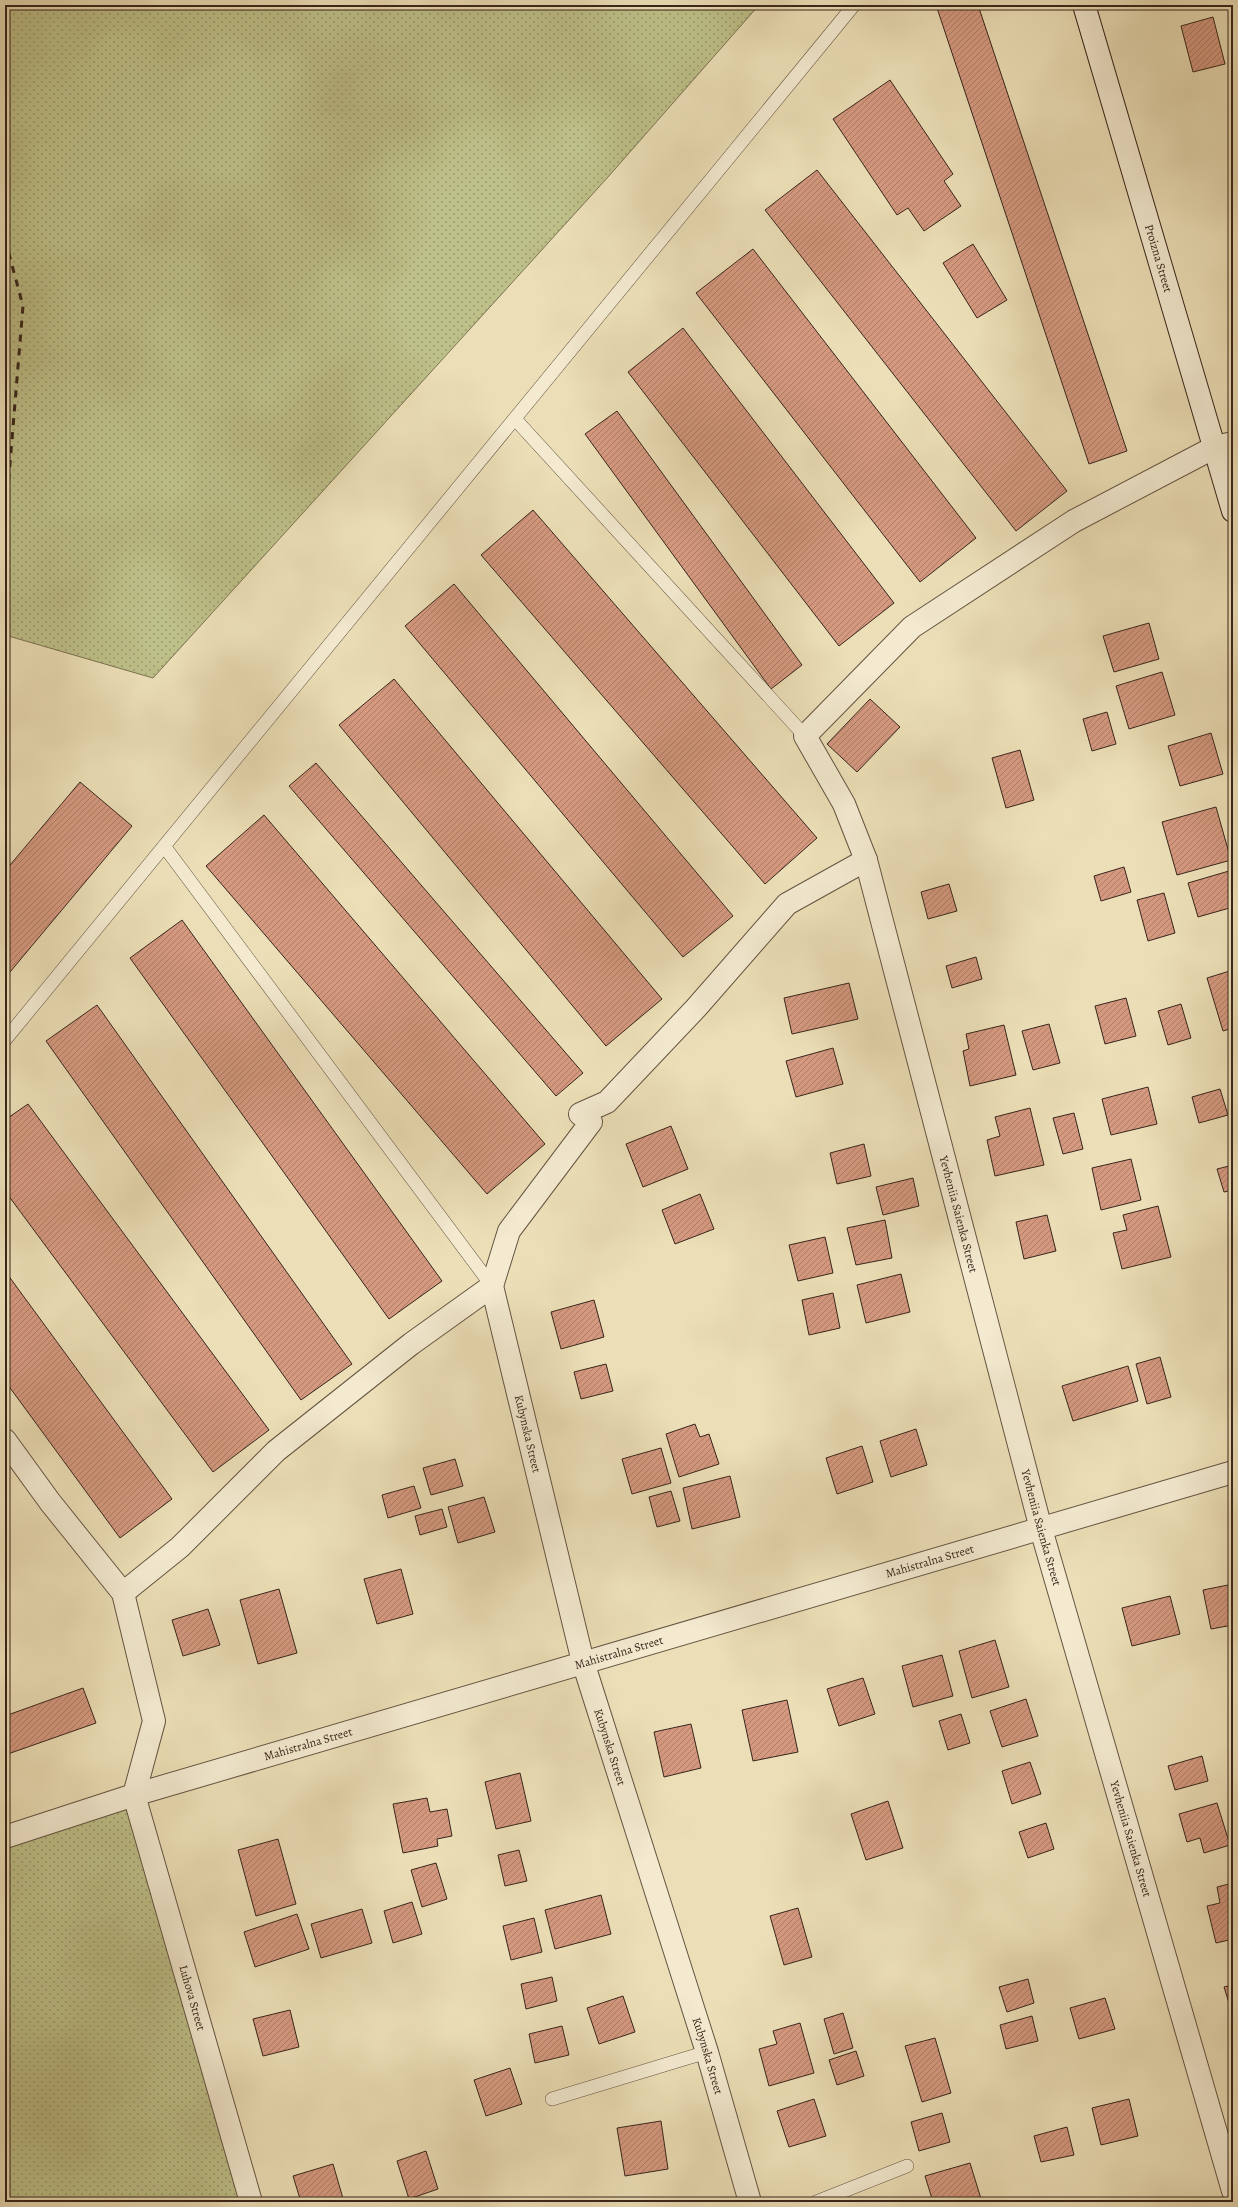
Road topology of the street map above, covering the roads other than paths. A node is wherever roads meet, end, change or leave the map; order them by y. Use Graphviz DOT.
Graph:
graph roads {
  1 [pos="854,5"];
  2 [pos="1084,5"];
  3 [pos="515,419"];
  4 [pos="1224,445"];
  5 [pos="1233,511"];
  6 [pos="805,736"];
  7 [pos="164,846"];
  8 [pos="866,860"];
  9 [pos="5,1040"];
  10 [pos="492,1286"];
  11 [pos="5,1440"];
  12 [pos="1233,1472"];
  13 [pos="1041,1529"];
  14 [pos="123,1593"];
  15 [pos="582,1662"];
  16 [pos="134,1794"];
  17 [pos="5,1837"];
  18 [pos="706,2052"];
  19 [pos="552,2099"];
  20 [pos="907,2166"];
  21 [pos="1233,2191"];
  22 [pos="250,2202"];
  23 [pos="750,2202"];
  24 [pos="816,2202"];
  1 -- 3 [label="lane"];
  2 -- 4 [label="street, Proizna Street"];
  3 -- 6 [label="lane"];
  3 -- 7 [label="lane"];
  4 -- 5 [label="street, Proizna Street"];
  4 -- 6 [label="street"];
  6 -- 8 [label="street, Yevheniia Saienka Street"];
  7 -- 9 [label="lane"];
  7 -- 10 [label="lane"];
  8 -- 10 [label="street"];
  8 -- 13 [label="street, Yevheniia Saienka Street"];
  10 -- 14 [label="street"];
  10 -- 15 [label="street, Kubynska Street"];
  11 -- 14 [label="street"];
  12 -- 13 [label="street, Mahistralna Street"];
  13 -- 15 [label="street, Mahistralna Street"];
  13 -- 21 [label="street, Yevheniia Saienka Street"];
  14 -- 16 [label="street"];
  15 -- 16 [label="street, Mahistralna Street"];
  15 -- 18 [label="street, Kubynska Street"];
  16 -- 17 [label="street, Mahistralna Street"];
  16 -- 22 [label="street, Luhova Street"];
  18 -- 19 [label="lane"];
  18 -- 23 [label="street, Kubynska Street"];
  20 -- 24 [label="lane"];
}
